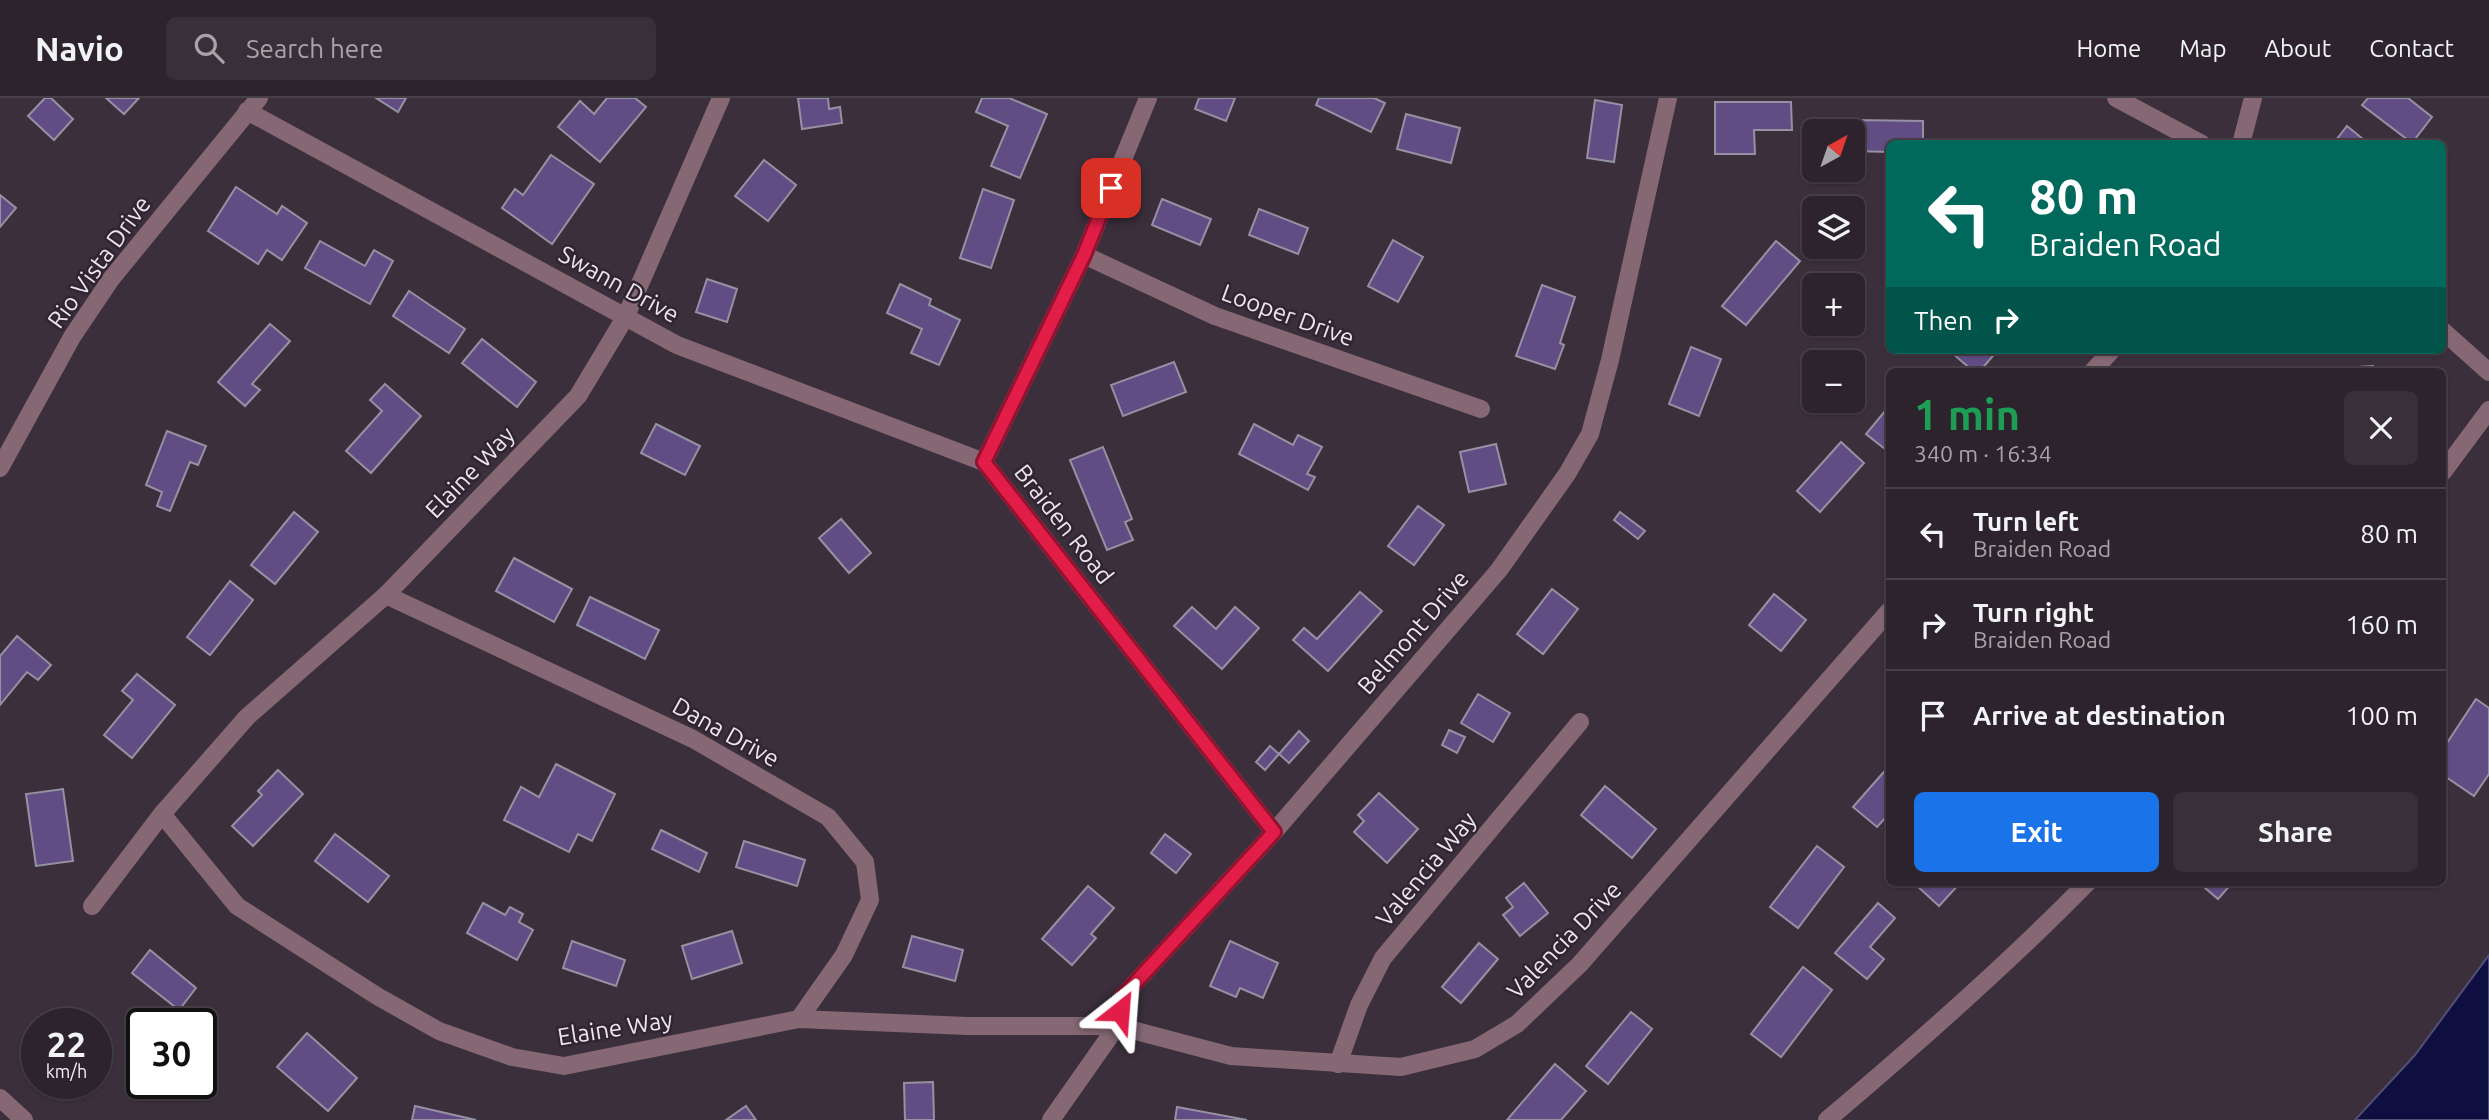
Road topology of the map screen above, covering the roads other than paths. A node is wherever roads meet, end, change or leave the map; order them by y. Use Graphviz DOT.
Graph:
graph roads {
  1 [pos="721,98"];
  2 [pos="1148,98"];
  3 [pos="1668,98"];
  4 [pos="2116,98"];
  5 [pos="2253,98"];
  6 [pos="253,105"];
  7 [pos="2195,140"];
  8 [pos="2242,140"];
  9 [pos="1084,255"];
  10 [pos="626,316"];
  11 [pos="2446,334"];
  12 [pos="2108,354"];
  13 [pos="2096,368"];
  14 [pos="2489,372"];
  15 [pos="1481,409"];
  16 [pos="2489,410"];
  17 [pos="984,462"];
  18 [pos="0,468"];
  19 [pos="2446,468"];
  20 [pos="386,595"];
  21 [pos="1886,615"];
  22 [pos="1580,722"];
  23 [pos="162,814"];
  24 [pos="1274,832"];
  25 [pos="2084,886"];
  26 [pos="92,906"];
  27 [pos="799,1019"];
  28 [pos="1117,1026"];
  29 [pos="1338,1064"];
  30 [pos="0,1098"];
  31 [pos="24,1120"];
  32 [pos="1051,1120"];
  33 [pos="1827,1120"];
  1 -- 10 [label="street, Elaine Way"];
  2 -- 9 [label="street, Braiden Road"];
  3 -- 24 [label="street, Belmont Drive"];
  4 -- 7 [label="street"];
  5 -- 8 [label="street"];
  6 -- 10 [label="street, Swann Drive"];
  6 -- 18 [label="street, Rio Vista Drive"];
  9 -- 15 [label="street, Looper Drive"];
  9 -- 17 [label="street, Braiden Road"];
  10 -- 17 [label="street, Swann Drive"];
  10 -- 20 [label="street, Elaine Way"];
  11 -- 14 [label="street"];
  12 -- 13 [label="street"];
  16 -- 19 [label="street"];
  17 -- 24 [label="street, Braiden Road"];
  20 -- 23 [label="street, Elaine Way"];
  20 -- 27 [label="street, Dana Drive"];
  21 -- 29 [label="street, Valencia Drive"];
  22 -- 29 [label="street, Valencia Way"];
  23 -- 26 [label="street, Elaine Way"];
  23 -- 27 [label="street, Elaine Way"];
  24 -- 28 [label="street, Belmont Drive"];
  25 -- 33 [label="street"];
  27 -- 28 [label="street, Elaine Way"];
  28 -- 29 [label="street, Valencia Drive"];
  28 -- 32 [label="street, Belmont Drive"];
  30 -- 31 [label="street"];
}
